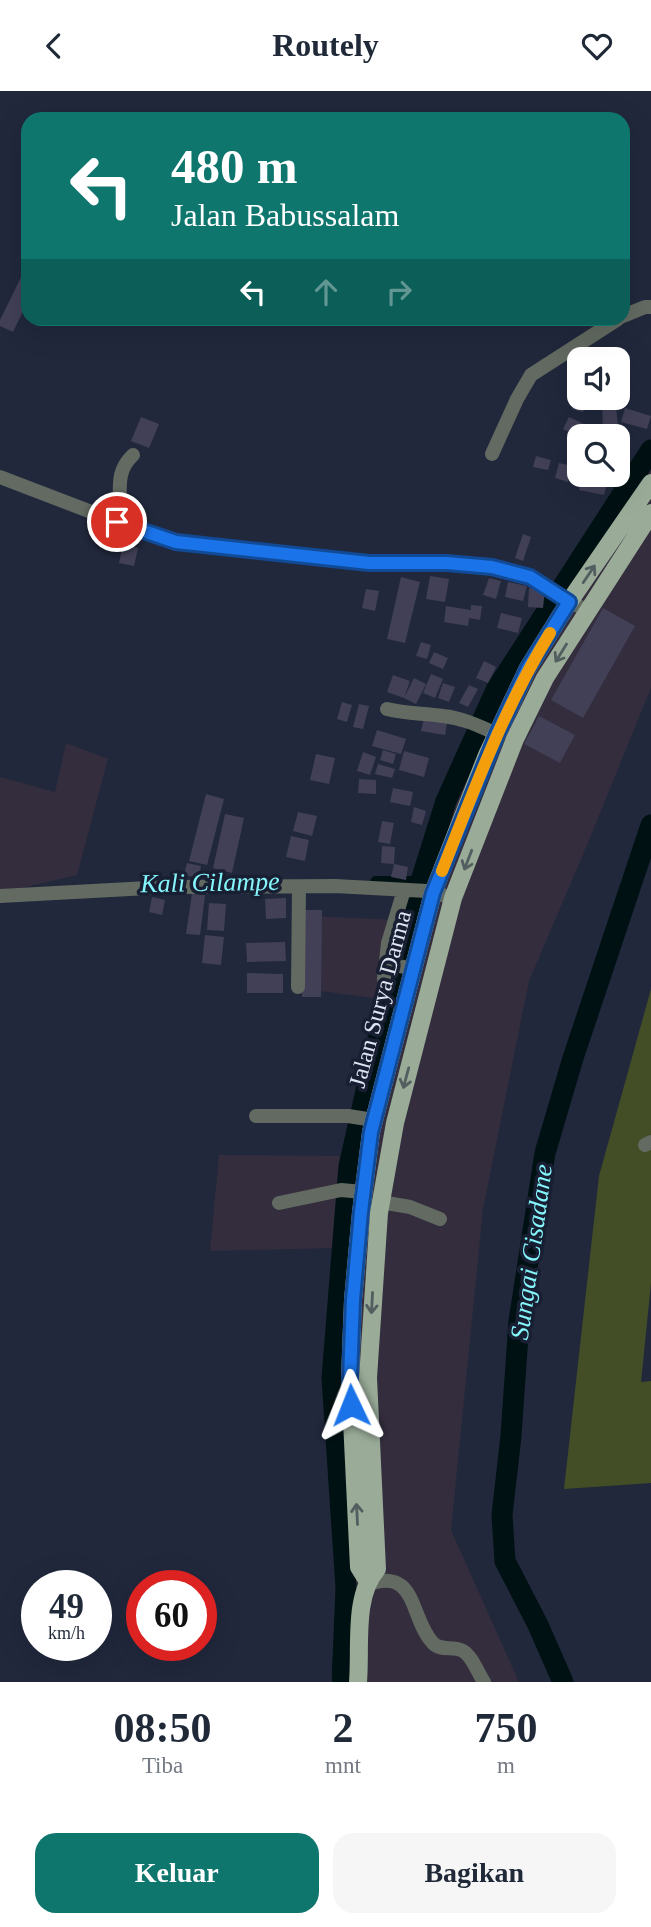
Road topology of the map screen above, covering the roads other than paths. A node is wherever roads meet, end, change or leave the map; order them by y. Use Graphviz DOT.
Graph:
graph roads {
  1 [pos="651,307"];
  2 [pos="630,313"];
  3 [pos="607,326"];
  4 [pos="492,454"];
  5 [pos="132,455"];
  6 [pos="0,477"];
  7 [pos="651,483"];
  8 [pos="651,513"];
  9 [pos="117,522"];
  10 [pos="568,601"];
  11 [pos="587,611"];
  12 [pos="387,709"];
  13 [pos="495,733"];
  14 [pos="299,887"];
  15 [pos="405,890"];
  16 [pos="430,892"];
  17 [pos="0,896"];
  18 [pos="453,898"];
  19 [pos="388,964"];
  20 [pos="410,968"];
  21 [pos="384,979"];
  22 [pos="298,987"];
  23 [pos="256,1116"];
  24 [pos="372,1120"];
  25 [pos="355,1191"];
  26 [pos="381,1202"];
  27 [pos="279,1203"];
  28 [pos="440,1219"];
  29 [pos="367,1583"];
  30 [pos="358,1682"];
  31 [pos="484,1682"];
  1 -- 2 [label="street"];
  3 -- 4 [label="street"];
  5 -- 9 [label="street"];
  6 -- 9 [label="street"];
  10 -- 7 [label="main road, Jalan Surya Darma, one-way"];
  8 -- 11 [label="main road, Jalan Surya Darma"];
  9 -- 10 [label="street"];
  10 -- 11 [label="street"];
  10 -- 13 [label="main road, Jalan Surya Darma"];
  11 -- 18 [label="main road, Jalan Surya Darma, one-way"];
  12 -- 13 [label="street"];
  13 -- 16 [label="main road, Jalan Surya Darma"];
  14 -- 15 [label="street"];
  14 -- 17 [label="street"];
  14 -- 22 [label="street"];
  15 -- 16 [label="street"];
  15 -- 19 [label="street"];
  16 -- 18 [label="street"];
  16 -- 20 [label="main road, Jalan Surya Darma"];
  18 -- 26 [label="main road, Jalan Surya Darma, one-way"];
  19 -- 20 [label="street"];
  19 -- 21 [label="street"];
  20 -- 24 [label="main road, Jalan Surya Darma"];
  23 -- 24 [label="street"];
  24 -- 25 [label="main road, Jalan Surya Darma"];
  25 -- 27 [label="street"];
  29 -- 25 [label="main road, Jalan Surya Darma, one-way"];
  26 -- 28 [label="street"];
  26 -- 29 [label="main road, Jalan Surya Darma, one-way"];
  29 -- 30 [label="main road, Jalan Surya Darma"];
  29 -- 31 [label="street"];
}
